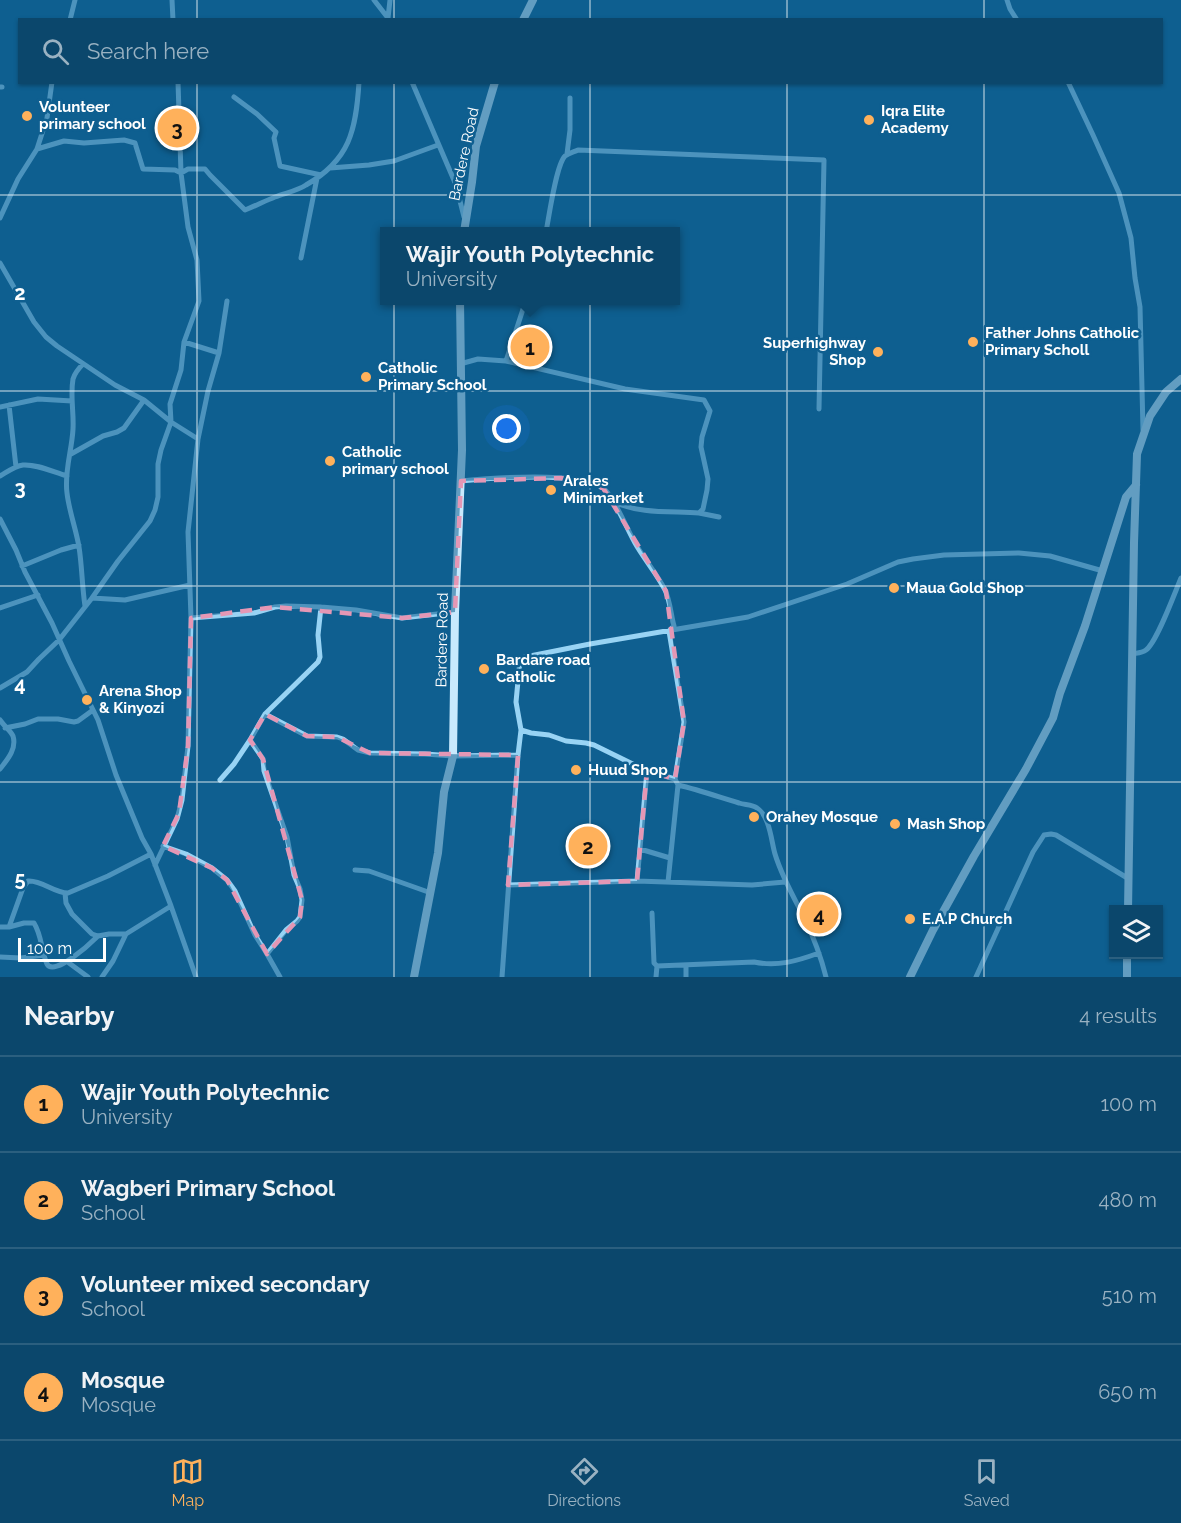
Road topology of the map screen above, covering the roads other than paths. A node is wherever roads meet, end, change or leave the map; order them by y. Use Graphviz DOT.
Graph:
graph roads {
  1 [pos="75,0"];
  2 [pos="172,0"];
  3 [pos="374,0"];
  4 [pos="390,0"];
  5 [pos="533,0"];
  6 [pos="1007,0"];
  7 [pos="70,18"];
  8 [pos="173,18"];
  9 [pos="387,18"];
  10 [pos="388,18"];
  11 [pos="524,18"];
  12 [pos="1016,18"];
  13 [pos="52,84"];
  14 [pos="178,84"];
  15 [pos="359,84"];
  16 [pos="413,84"];
  17 [pos="494,84"];
  18 [pos="1069,84"];
  19 [pos="234,97"];
  20 [pos="570,98"];
  21 [pos="438,145"];
  22 [pos="38,149"];
  23 [pos="567,154"];
  24 [pos="330,168"];
  25 [pos="181,173"];
  26 [pos="319,176"];
  27 [pos="0,218"];
  28 [pos="465,219"];
  29 [pos="464,227"];
  30 [pos="547,227"];
  31 [pos="301,258"];
  32 [pos="0,263"];
  33 [pos="227,302"];
  34 [pos="460,305"];
  35 [pos="524,305"];
  36 [pos="184,342"];
  37 [pos="219,353"];
  38 [pos="506,362"];
  39 [pos="83,363"];
  40 [pos="460,363"];
  41 [pos="1181,379"];
  42 [pos="144,400"];
  43 [pos="72,401"];
  44 [pos="9,405"];
  45 [pos="0,406"];
  46 [pos="819,410"];
  47 [pos="171,422"];
  48 [pos="1143,434"];
  49 [pos="198,439"];
  50 [pos="71,453"];
  51 [pos="16,467"];
  52 [pos="0,476"];
  53 [pos="67,476"];
  54 [pos="461,480"];
  55 [pos="1136,485"];
  56 [pos="614,502"];
  57 [pos="699,513"];
  58 [pos="719,517"];
  59 [pos="0,519"];
  60 [pos="79,545"];
  61 [pos="22,566"];
  62 [pos="1103,570"];
  63 [pos="1181,578"];
  64 [pos="190,585"];
  65 [pos="38,596"];
  66 [pos="92,598"];
  67 [pos="86,606"];
  68 [pos="321,607"];
  69 [pos="0,608"];
  70 [pos="455,612"];
  71 [pos="191,618"];
  72 [pos="669,631"];
  73 [pos="59,640"];
  74 [pos="1132,654"];
  75 [pos="0,688"];
  76 [pos="93,710"];
  77 [pos="265,714"];
  78 [pos="0,720"];
  79 [pos="5,728"];
  80 [pos="521,730"];
  81 [pos="250,740"];
  82 [pos="518,755"];
  83 [pos="453,756"];
  84 [pos="0,769"];
  85 [pos="647,771"];
  86 [pos="220,780"];
  87 [pos="677,782"];
  88 [pos="163,846"];
  89 [pos="640,849"];
  90 [pos="151,854"];
  91 [pos="670,858"];
  92 [pos="155,865"];
  93 [pos="355,870"];
  94 [pos="1129,879"];
  95 [pos="638,881"];
  96 [pos="668,882"];
  97 [pos="785,882"];
  98 [pos="508,885"];
  99 [pos="65,893"];
  100 [pos="430,893"];
  101 [pos="1128,905"];
  102 [pos="171,906"];
  103 [pos="652,913"];
  104 [pos="0,927"];
  105 [pos="9,927"];
  106 [pos="126,934"];
  107 [pos="98,936"];
  108 [pos="819,953"];
  109 [pos="267,954"];
  110 [pos="45,955"];
  111 [pos="0,957"];
  112 [pos="1127,959"];
  113 [pos="69,963"];
  114 [pos="657,966"];
  115 [pos="686,966"];
  116 [pos="88,977"];
  117 [pos="102,977"];
  118 [pos="196,977"];
  119 [pos="279,977"];
  120 [pos="414,977"];
  121 [pos="502,977"];
  122 [pos="656,977"];
  123 [pos="686,977"];
  124 [pos="826,977"];
  125 [pos="910,977"];
  126 [pos="976,977"];
  127 [pos="1127,977"];
  1 -- 7 [label="street"];
  2 -- 8 [label="street"];
  3 -- 9 [label="street"];
  4 -- 10 [label="street"];
  5 -- 11 [label="street"];
  6 -- 12 [label="street"];
  13 -- 22 [label="street"];
  14 -- 25 [label="street"];
  15 -- 24 [label="street"];
  16 -- 21 [label="street"];
  17 -- 28 [label="street, Bardere Road"];
  18 -- 48 [label="street"];
  19 -- 26 [label="street"];
  20 -- 23 [label="street"];
  21 -- 24 [label="street"];
  21 -- 28 [label="street"];
  22 -- 25 [label="street"];
  22 -- 27 [label="street"];
  23 -- 30 [label="street"];
  23 -- 46 [label="street"];
  24 -- 26 [label="street"];
  25 -- 26 [label="street"];
  25 -- 36 [label="street"];
  26 -- 31 [label="street"];
  28 -- 29 [label="street, Bardere Road"];
  32 -- 39 [label="street"];
  33 -- 37 [label="street"];
  34 -- 40 [label="street, Bardere Road"];
  35 -- 38 [label="street"];
  36 -- 37 [label="street"];
  36 -- 47 [label="street"];
  37 -- 49 [label="street"];
  38 -- 40 [label="street"];
  38 -- 57 [label="street"];
  39 -- 42 [label="street"];
  39 -- 43 [label="street"];
  40 -- 54 [label="street, Bardere Road"];
  41 -- 48 [label="street"];
  42 -- 47 [label="street"];
  42 -- 50 [label="street"];
  43 -- 44 [label="street"];
  43 -- 50 [label="street"];
  44 -- 45 [label="street"];
  44 -- 51 [label="street"];
  47 -- 49 [label="street"];
  47 -- 66 [label="street"];
  48 -- 55 [label="street"];
  49 -- 64 [label="street"];
  50 -- 53 [label="street"];
  51 -- 52 [label="street"];
  51 -- 53 [label="street"];
  53 -- 60 [label="street"];
  54 -- 56 [label="street"];
  54 -- 70 [label="street, Bardere Road"];
  55 -- 62 [label="street"];
  55 -- 74 [label="street"];
  56 -- 57 [label="street"];
  56 -- 72 [label="street"];
  57 -- 58 [label="street"];
  59 -- 61 [label="street"];
  60 -- 61 [label="street"];
  60 -- 67 [label="street"];
  61 -- 65 [label="street"];
  62 -- 72 [label="street"];
  62 -- 125 [label="street"];
  63 -- 74 [label="street"];
  64 -- 66 [label="street"];
  64 -- 71 [label="street"];
  65 -- 69 [label="street"];
  65 -- 73 [label="street"];
  66 -- 67 [label="street"];
  67 -- 73 [label="street"];
  68 -- 70 [label="street"];
  68 -- 71 [label="street"];
  68 -- 77 [label="street"];
  70 -- 83 [label="street, Bardere Road"];
  71 -- 88 [label="street"];
  72 -- 80 [label="street"];
  72 -- 87 [label="street"];
  73 -- 75 [label="street"];
  73 -- 76 [label="street"];
  74 -- 94 [label="street"];
  76 -- 79 [label="street"];
  76 -- 90 [label="street"];
  77 -- 81 [label="street"];
  77 -- 83 [label="street"];
  78 -- 79 [label="street"];
  79 -- 84 [label="street"];
  80 -- 82 [label="street"];
  80 -- 85 [label="street"];
  81 -- 86 [label="street"];
  81 -- 109 [label="street"];
  82 -- 83 [label="street"];
  82 -- 98 [label="street"];
  83 -- 100 [label="street, Bardere Road"];
  85 -- 87 [label="street"];
  85 -- 89 [label="street"];
  87 -- 91 [label="street"];
  87 -- 97 [label="street"];
  88 -- 92 [label="street"];
  88 -- 109 [label="street"];
  89 -- 91 [label="street"];
  89 -- 95 [label="street"];
  90 -- 92 [label="street"];
  90 -- 99 [label="street"];
  91 -- 96 [label="street"];
  92 -- 102 [label="street"];
  93 -- 100 [label="street"];
  94 -- 101 [label="street"];
  94 -- 126 [label="street"];
  95 -- 96 [label="street"];
  95 -- 98 [label="street"];
  96 -- 97 [label="street"];
  97 -- 108 [label="street"];
  98 -- 121 [label="street"];
  99 -- 105 [label="street"];
  99 -- 107 [label="street"];
  100 -- 120 [label="street, Bardere Road"];
  102 -- 106 [label="street"];
  102 -- 118 [label="street"];
  103 -- 114 [label="street"];
  104 -- 105 [label="street"];
  105 -- 110 [label="street"];
  106 -- 107 [label="street"];
  106 -- 117 [label="street"];
  107 -- 113 [label="street"];
  108 -- 115 [label="street"];
  108 -- 124 [label="street"];
  109 -- 119 [label="street"];
  110 -- 111 [label="street"];
  110 -- 113 [label="street"];
  112 -- 127 [label="street"];
  113 -- 116 [label="street"];
  114 -- 115 [label="street"];
  114 -- 122 [label="street"];
  115 -- 123 [label="street"];
}
